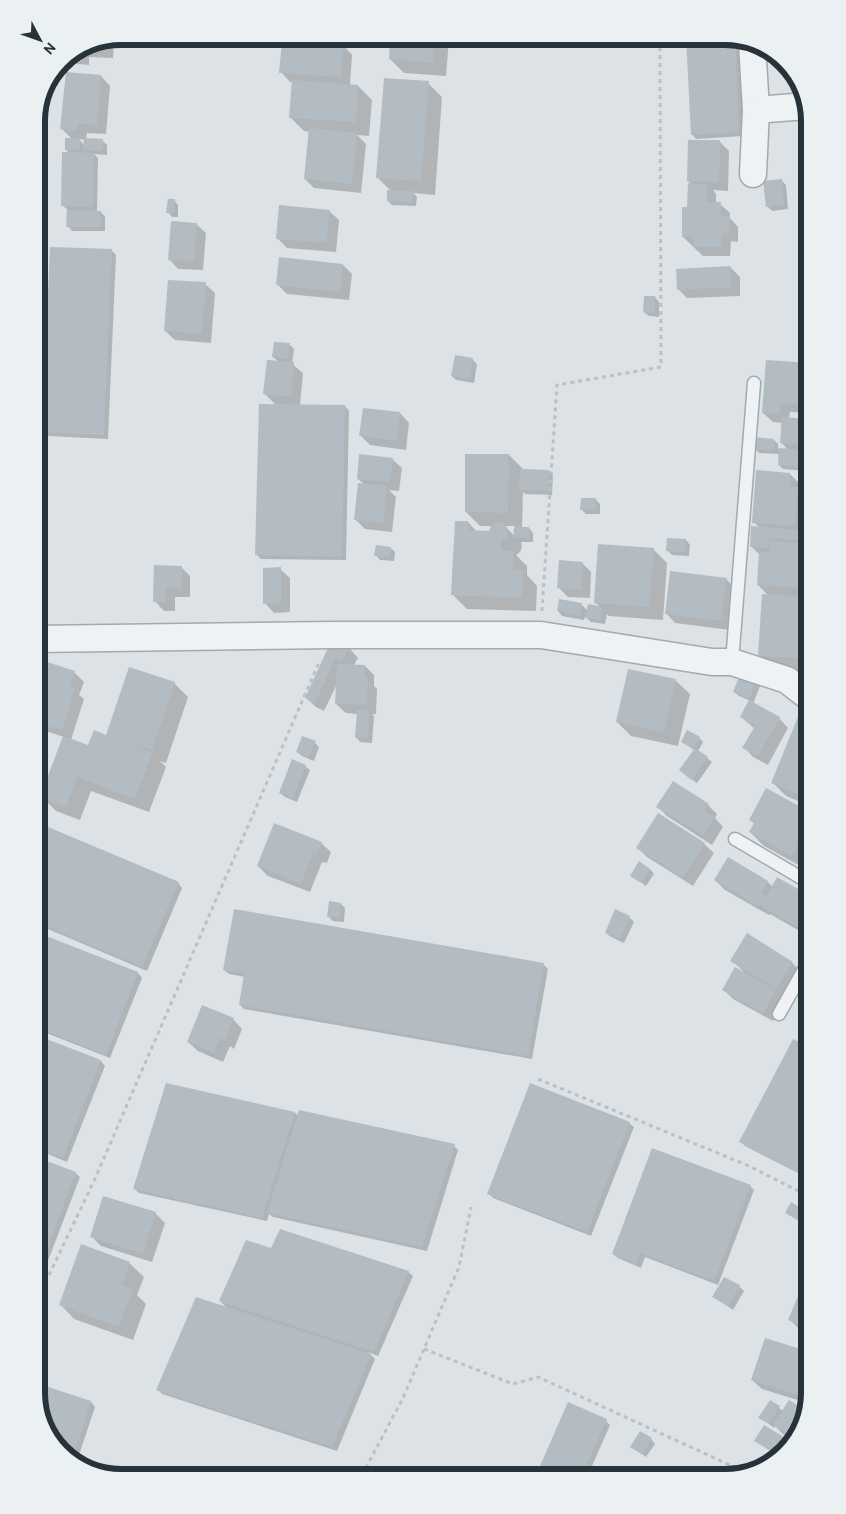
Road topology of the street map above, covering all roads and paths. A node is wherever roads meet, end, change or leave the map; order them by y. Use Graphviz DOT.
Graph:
graph roads {
  1 [pos="660,45"];
  2 [pos="752,50"];
  3 [pos="800,107"];
  4 [pos="756,110"];
  5 [pos="753,174"];
  6 [pos="754,383"];
  7 [pos="332,635"];
  8 [pos="540,635"];
  9 [pos="45,639"];
  10 [pos="732,662"];
  11 [pos="801,691"];
  12 [pos="735,839"];
  13 [pos="801,878"];
  14 [pos="801,976"];
  15 [pos="780,1014"];
  16 [pos="538,1079"];
  17 [pos="801,1192"];
  18 [pos="471,1207"];
  19 [pos="49,1275"];
  20 [pos="424,1349"];
  21 [pos="737,1468"];
  22 [pos="365,1469"];
  1 -- 8 [label="path"];
  2 -- 4 [label="street"];
  3 -- 4 [label="street"];
  4 -- 5 [label="street"];
  6 -- 10 [label="lane"];
  7 -- 8 [label="street"];
  7 -- 9 [label="street"];
  7 -- 19 [label="path"];
  8 -- 10 [label="street"];
  10 -- 11 [label="street"];
  12 -- 13 [label="lane"];
  14 -- 15 [label="lane"];
  16 -- 17 [label="path"];
  18 -- 20 [label="path"];
  20 -- 21 [label="path"];
  20 -- 22 [label="path"];
}
